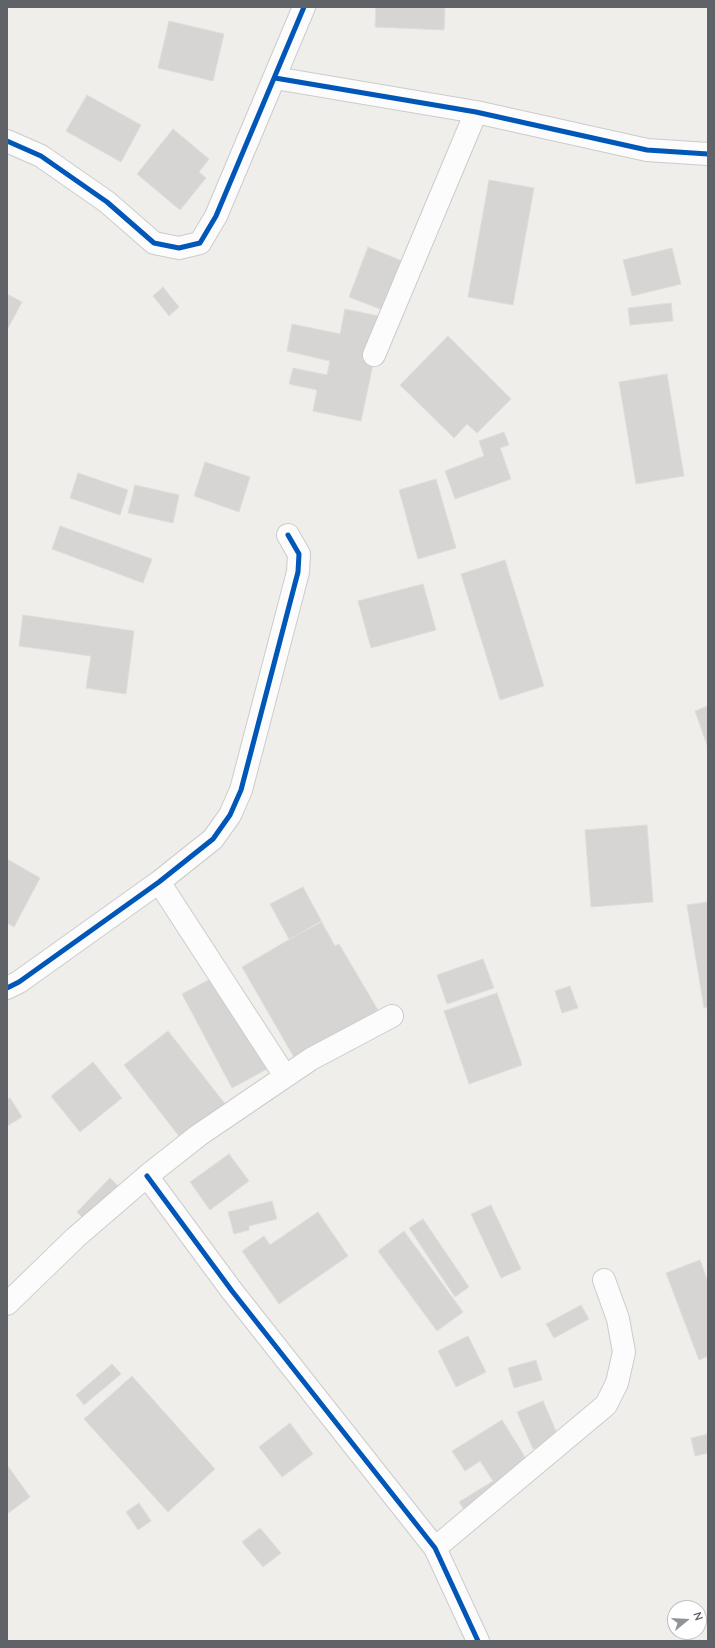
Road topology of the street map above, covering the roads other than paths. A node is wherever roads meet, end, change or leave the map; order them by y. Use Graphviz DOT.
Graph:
graph roads {
  1 [pos="304,7"];
  2 [pos="275,78"];
  3 [pos="476,112"];
  4 [pos="7,141"];
  5 [pos="708,154"];
  6 [pos="374,355"];
  7 [pos="288,534"];
  8 [pos="159,882"];
  9 [pos="7,988"];
  10 [pos="392,1016"];
  11 [pos="285,1076"];
  12 [pos="147,1176"];
  13 [pos="604,1280"];
  14 [pos="7,1304"];
  15 [pos="435,1548"];
  16 [pos="478,1641"];
  1 -- 2 [label="street"];
  2 -- 3 [label="street"];
  2 -- 4 [label="street"];
  3 -- 5 [label="street"];
  3 -- 6 [label="street"];
  7 -- 8 [label="street"];
  8 -- 9 [label="street"];
  8 -- 11 [label="street"];
  10 -- 11 [label="street"];
  11 -- 12 [label="street"];
  12 -- 14 [label="street"];
  12 -- 15 [label="street"];
  13 -- 15 [label="street"];
  15 -- 16 [label="street"];
}
